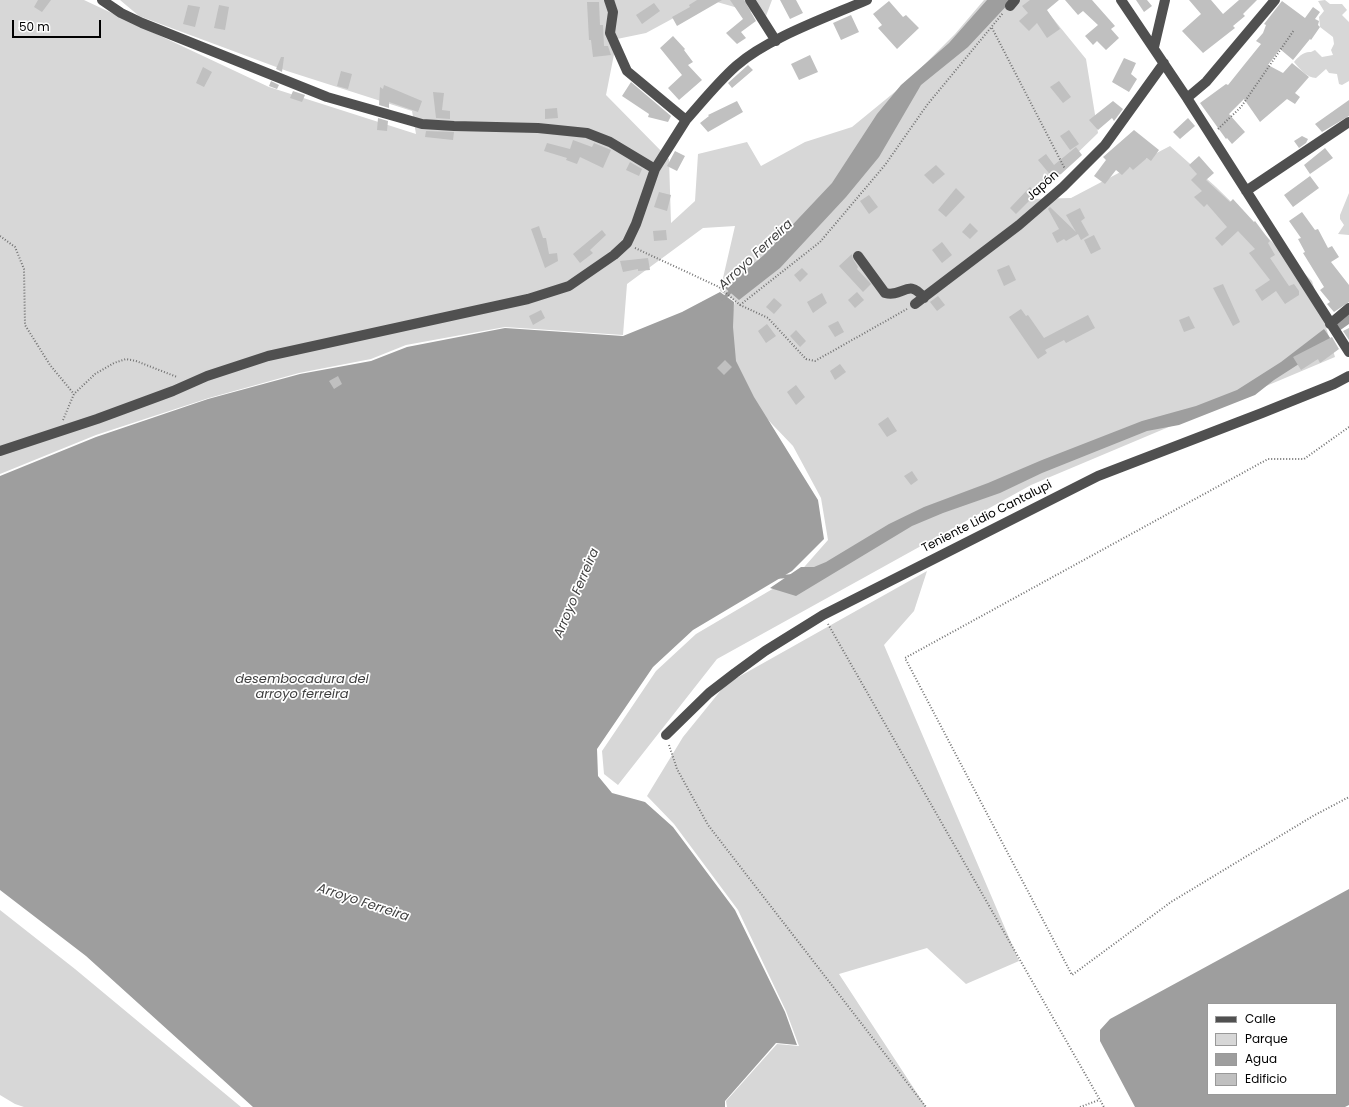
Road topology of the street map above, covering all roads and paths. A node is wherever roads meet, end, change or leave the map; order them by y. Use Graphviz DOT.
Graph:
graph roads {
  1 [pos="102,0"];
  2 [pos="609,0"];
  3 [pos="750,0"];
  4 [pos="867,0"];
  5 [pos="1121,0"];
  6 [pos="1165,0"];
  7 [pos="1274,0"];
  8 [pos="1012,3"];
  9 [pos="991,27"];
  10 [pos="1294,30"];
  11 [pos="776,41"];
  12 [pos="1154,48"];
  13 [pos="1164,63"];
  14 [pos="1187,98"];
  15 [pos="686,120"];
  16 [pos="1349,122"];
  17 [pos="1211,136"];
  18 [pos="655,169"];
  19 [pos="1070,179"];
  20 [pos="1246,191"];
  21 [pos="0,236"];
  22 [pos="627,243"];
  23 [pos="858,256"];
  24 [pos="920,301"];
  25 [pos="740,305"];
  26 [pos="1349,308"];
  27 [pos="1330,324"];
  28 [pos="1349,352"];
  29 [pos="1349,376"];
  30 [pos="191,383"];
  31 [pos="74,394"];
  32 [pos="1349,427"];
  33 [pos="59,430"];
  34 [pos="0,451"];
  35 [pos="823,615"];
  36 [pos="666,735"];
  37 [pos="1349,797"];
  38 [pos="1100,1100"];
  39 [pos="926,1107"];
  40 [pos="1080,1107"];
  41 [pos="1104,1107"];
  1 -- 18 [label="street"];
  2 -- 15 [label="street"];
  3 -- 11 [label="street"];
  4 -- 11 [label="street"];
  5 -- 12 [label="street"];
  6 -- 12 [label="street"];
  7 -- 14 [label="street"];
  8 -- 9 [label="path"];
  9 -- 19 [label="path"];
  9 -- 25 [label="path"];
  10 -- 17 [label="path"];
  11 -- 15 [label="street"];
  12 -- 13 [label="street"];
  13 -- 14 [label="street"];
  13 -- 19 [label="street, Japón"];
  14 -- 17 [label="street"];
  15 -- 18 [label="street"];
  16 -- 20 [label="street"];
  17 -- 20 [label="street"];
  18 -- 22 [label="street"];
  19 -- 24 [label="street, Japón"];
  20 -- 27 [label="street"];
  21 -- 31 [label="path"];
  22 -- 25 [label="path"];
  22 -- 30 [label="street"];
  23 -- 24 [label="street"];
  24 -- 25 [label="path"];
  26 -- 27 [label="street"];
  27 -- 28 [label="street"];
  29 -- 35 [label="street, Teniente Lidio Cantalupi"];
  30 -- 31 [label="path"];
  30 -- 33 [label="street"];
  31 -- 33 [label="path"];
  32 -- 37 [label="path"];
  33 -- 34 [label="street"];
  35 -- 36 [label="street, Teniente Lidio Cantalupi"];
  35 -- 38 [label="path"];
  36 -- 39 [label="path"];
  38 -- 40 [label="path"];
  38 -- 41 [label="path"];
}
